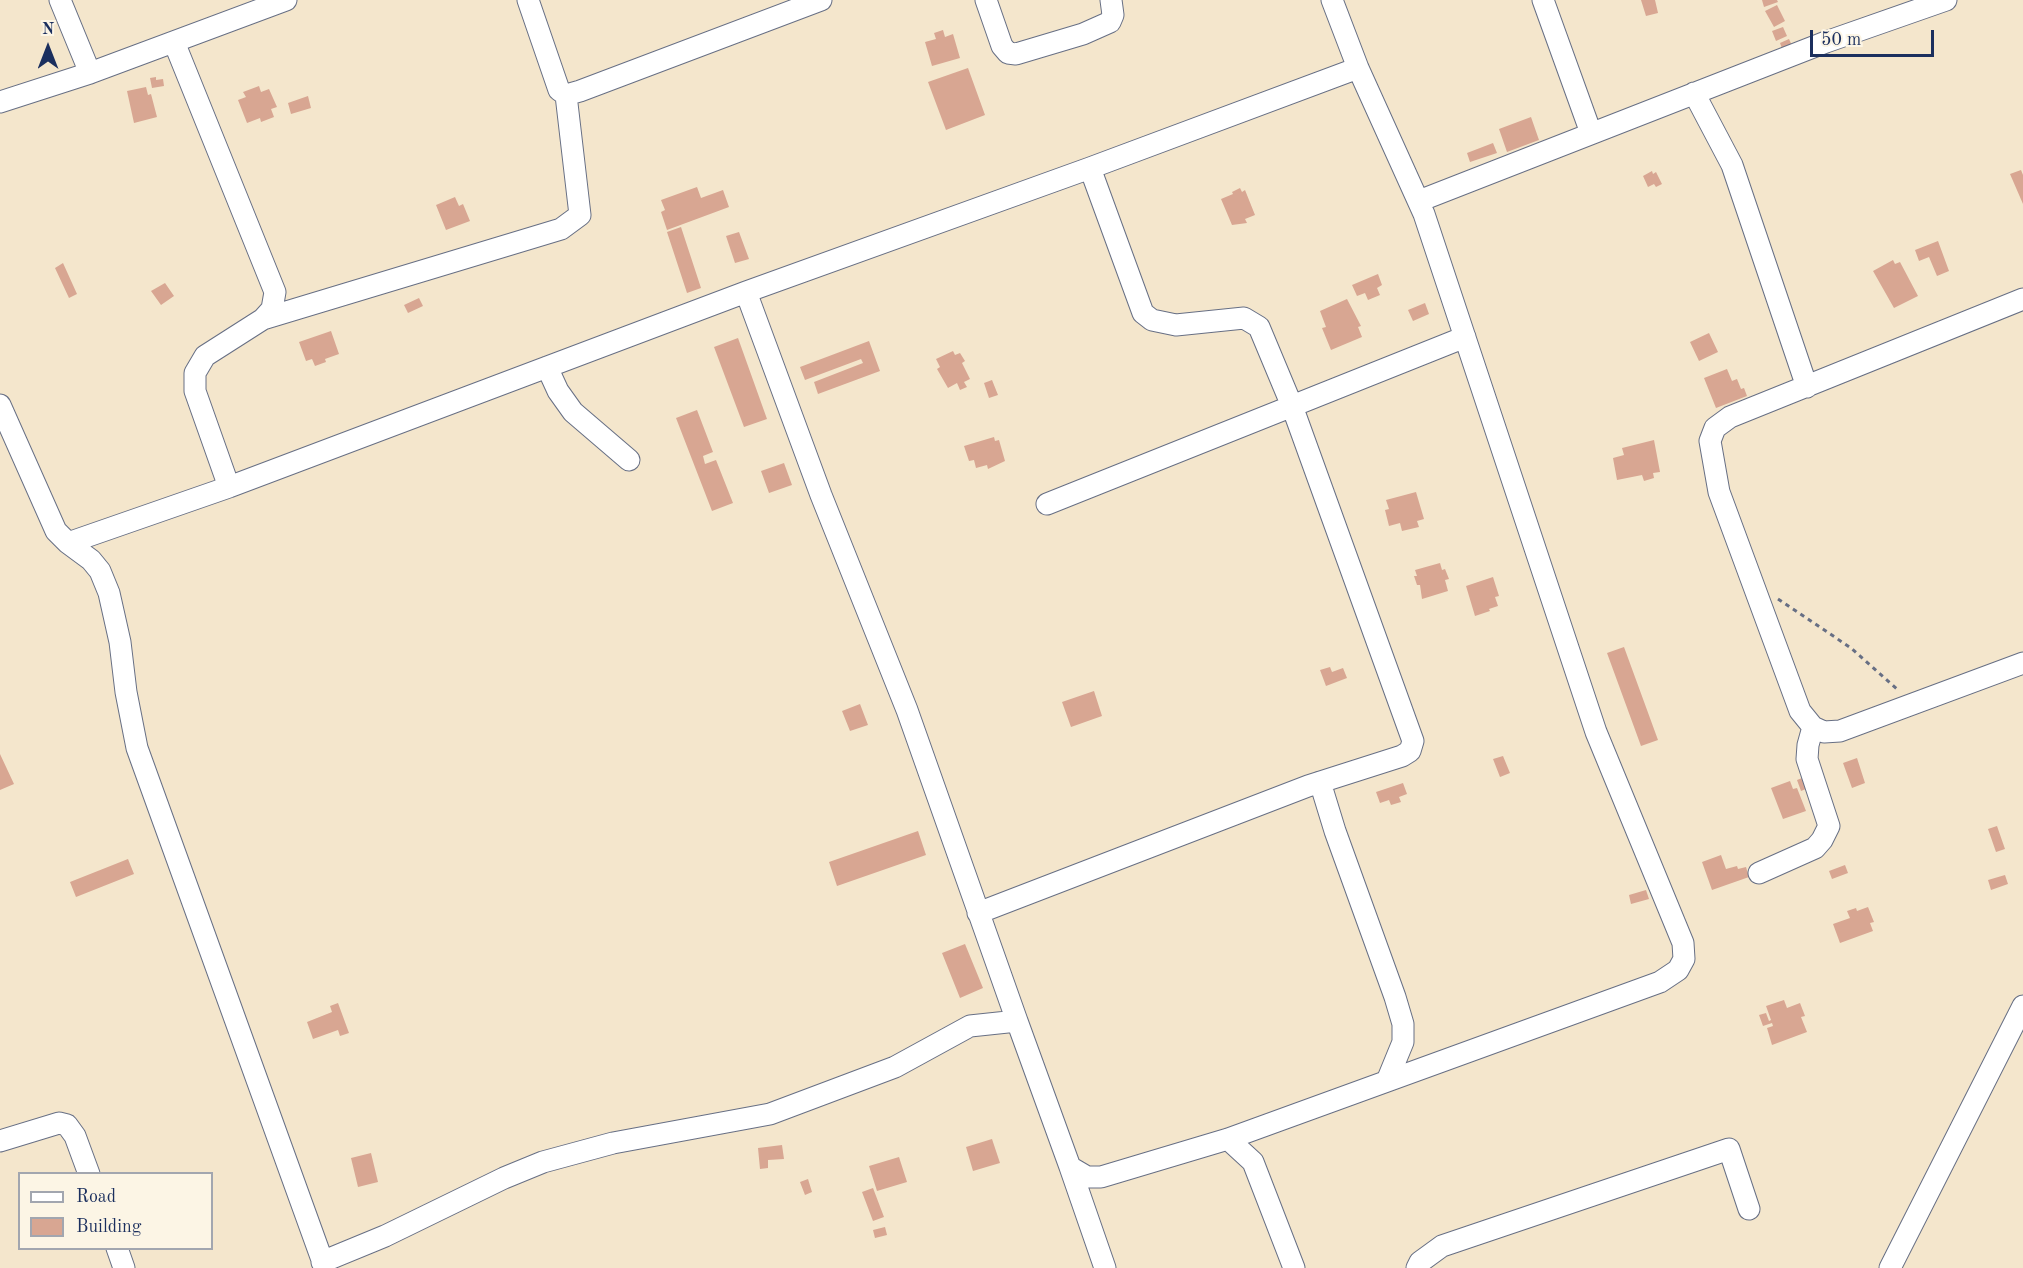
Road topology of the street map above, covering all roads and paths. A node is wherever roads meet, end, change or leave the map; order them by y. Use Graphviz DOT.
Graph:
graph roads {
  1 [pos="60,0"];
  2 [pos="286,0"];
  3 [pos="528,0"];
  4 [pos="821,0"];
  5 [pos="986,0"];
  6 [pos="1111,0"];
  7 [pos="1332,0"];
  8 [pos="1543,0"];
  9 [pos="1946,0"];
  10 [pos="174,42"];
  11 [pos="1358,68"];
  12 [pos="90,73"];
  13 [pos="1694,93"];
  14 [pos="566,95"];
  15 [pos="0,102"];
  16 [pos="1591,133"];
  17 [pos="1090,168"];
  18 [pos="1419,201"];
  19 [pos="746,292"];
  20 [pos="2023,299"];
  21 [pos="262,320"];
  22 [pos="1465,337"];
  23 [pos="547,367"];
  24 [pos="1807,387"];
  25 [pos="0,405"];
  26 [pos="1292,406"];
  27 [pos="629,460"];
  28 [pos="229,487"];
  29 [pos="1047,504"];
  30 [pos="68,543"];
  31 [pos="1752,582"];
  32 [pos="2023,663"];
  33 [pos="1913,704"];
  34 [pos="1813,727"];
  35 [pos="1320,783"];
  36 [pos="1759,873"];
  37 [pos="978,913"];
  38 [pos="2023,1006"];
  39 [pos="1017,1021"];
  40 [pos="1387,1081"];
  41 [pos="1265,1125"];
  42 [pos="1227,1139"];
  43 [pos="0,1141"];
  44 [pos="1254,1162"];
  45 [pos="1070,1167"];
  46 [pos="89,1172"];
  47 [pos="1749,1209"];
  48 [pos="118,1250"];
  49 [pos="324,1265"];
  50 [pos="124,1268"];
  51 [pos="1105,1268"];
  52 [pos="1294,1268"];
  53 [pos="1418,1268"];
  54 [pos="1890,1268"];
  1 -- 12 [label="street"];
  2 -- 10 [label="street"];
  3 -- 14 [label="street"];
  4 -- 14 [label="street"];
  5 -- 6 [label="street"];
  7 -- 11 [label="street"];
  8 -- 16 [label="street"];
  9 -- 13 [label="street"];
  10 -- 12 [label="street"];
  10 -- 21 [label="street"];
  11 -- 17 [label="street"];
  11 -- 18 [label="street"];
  12 -- 15 [label="street"];
  13 -- 16 [label="street"];
  13 -- 24 [label="street"];
  14 -- 21 [label="street"];
  16 -- 18 [label="street"];
  17 -- 19 [label="street"];
  17 -- 26 [label="street"];
  18 -- 22 [label="street"];
  19 -- 23 [label="street"];
  19 -- 37 [label="street"];
  20 -- 24 [label="street"];
  21 -- 28 [label="street"];
  22 -- 26 [label="street"];
  22 -- 40 [label="street"];
  23 -- 27 [label="street"];
  23 -- 28 [label="street"];
  24 -- 31 [label="street"];
  25 -- 30 [label="street"];
  26 -- 29 [label="street"];
  26 -- 35 [label="street"];
  28 -- 30 [label="street"];
  30 -- 49 [label="street"];
  31 -- 33 [label="path"];
  31 -- 34 [label="street"];
  32 -- 33 [label="street"];
  33 -- 34 [label="street"];
  34 -- 36 [label="street"];
  35 -- 37 [label="street"];
  35 -- 40 [label="street"];
  37 -- 39 [label="street"];
  38 -- 54 [label="street"];
  39 -- 45 [label="street"];
  39 -- 49 [label="street"];
  40 -- 41 [label="street"];
  41 -- 42 [label="street"];
  41 -- 44 [label="street"];
  42 -- 44 [label="street"];
  42 -- 45 [label="street"];
  43 -- 46 [label="street"];
  44 -- 52 [label="street"];
  45 -- 51 [label="street"];
  47 -- 53 [label="street"];
  48 -- 50 [label="street"];
}
